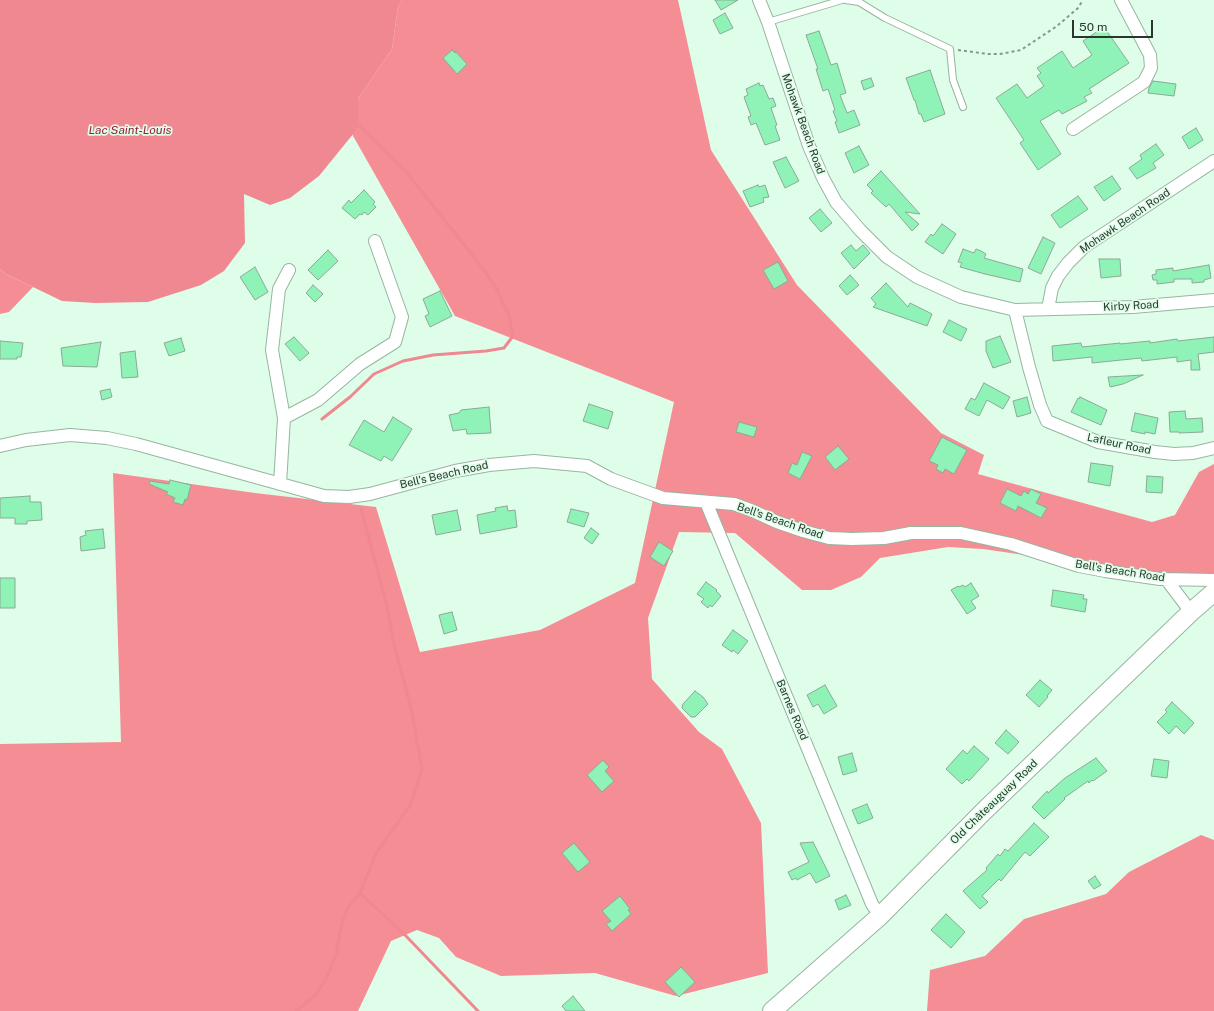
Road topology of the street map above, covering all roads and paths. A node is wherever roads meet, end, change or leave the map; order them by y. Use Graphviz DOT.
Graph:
graph roads {
  1 [pos="759,0"];
  2 [pos="843,0"];
  3 [pos="1083,0"];
  4 [pos="1121,0"];
  5 [pos="768,22"];
  6 [pos="950,49"];
  7 [pos="963,107"];
  8 [pos="1073,129"];
  9 [pos="1214,161"];
  10 [pos="375,241"];
  11 [pos="289,270"];
  12 [pos="1214,300"];
  13 [pos="1048,309"];
  14 [pos="1015,310"];
  15 [pos="284,418"];
  16 [pos="0,446"];
  17 [pos="1214,448"];
  18 [pos="280,484"];
  19 [pos="706,502"];
  20 [pos="1166,579"];
  21 [pos="1214,580"];
  22 [pos="1214,592"];
  23 [pos="1191,612"];
  24 [pos="880,916"];
  25 [pos="772,1011"];
  1 -- 5 [label="street, Mohawk Beach Road"];
  2 -- 5 [label="lane"];
  2 -- 6 [label="lane"];
  3 -- 6 [label="path"];
  4 -- 8 [label="street"];
  5 -- 14 [label="street, Mohawk Beach Road"];
  6 -- 7 [label="lane"];
  9 -- 13 [label="street, Mohawk Beach Road"];
  10 -- 15 [label="street"];
  11 -- 15 [label="street"];
  12 -- 13 [label="street, Kirby Road"];
  13 -- 14 [label="street, Mohawk Beach Road"];
  14 -- 17 [label="street, Lafleur Road"];
  15 -- 18 [label="street"];
  16 -- 18 [label="street, Bell's Beach Road"];
  18 -- 19 [label="street, Bell's Beach Road"];
  19 -- 20 [label="street, Bell's Beach Road"];
  19 -- 24 [label="street, Barnes Road"];
  20 -- 21 [label="street, Bell's Beach Road"];
  20 -- 23 [label="street"];
  22 -- 23 [label="street, Old Châteauguay Road"];
  23 -- 24 [label="street, Old Châteauguay Road"];
  24 -- 25 [label="street, Old Châteauguay Road"];
}
